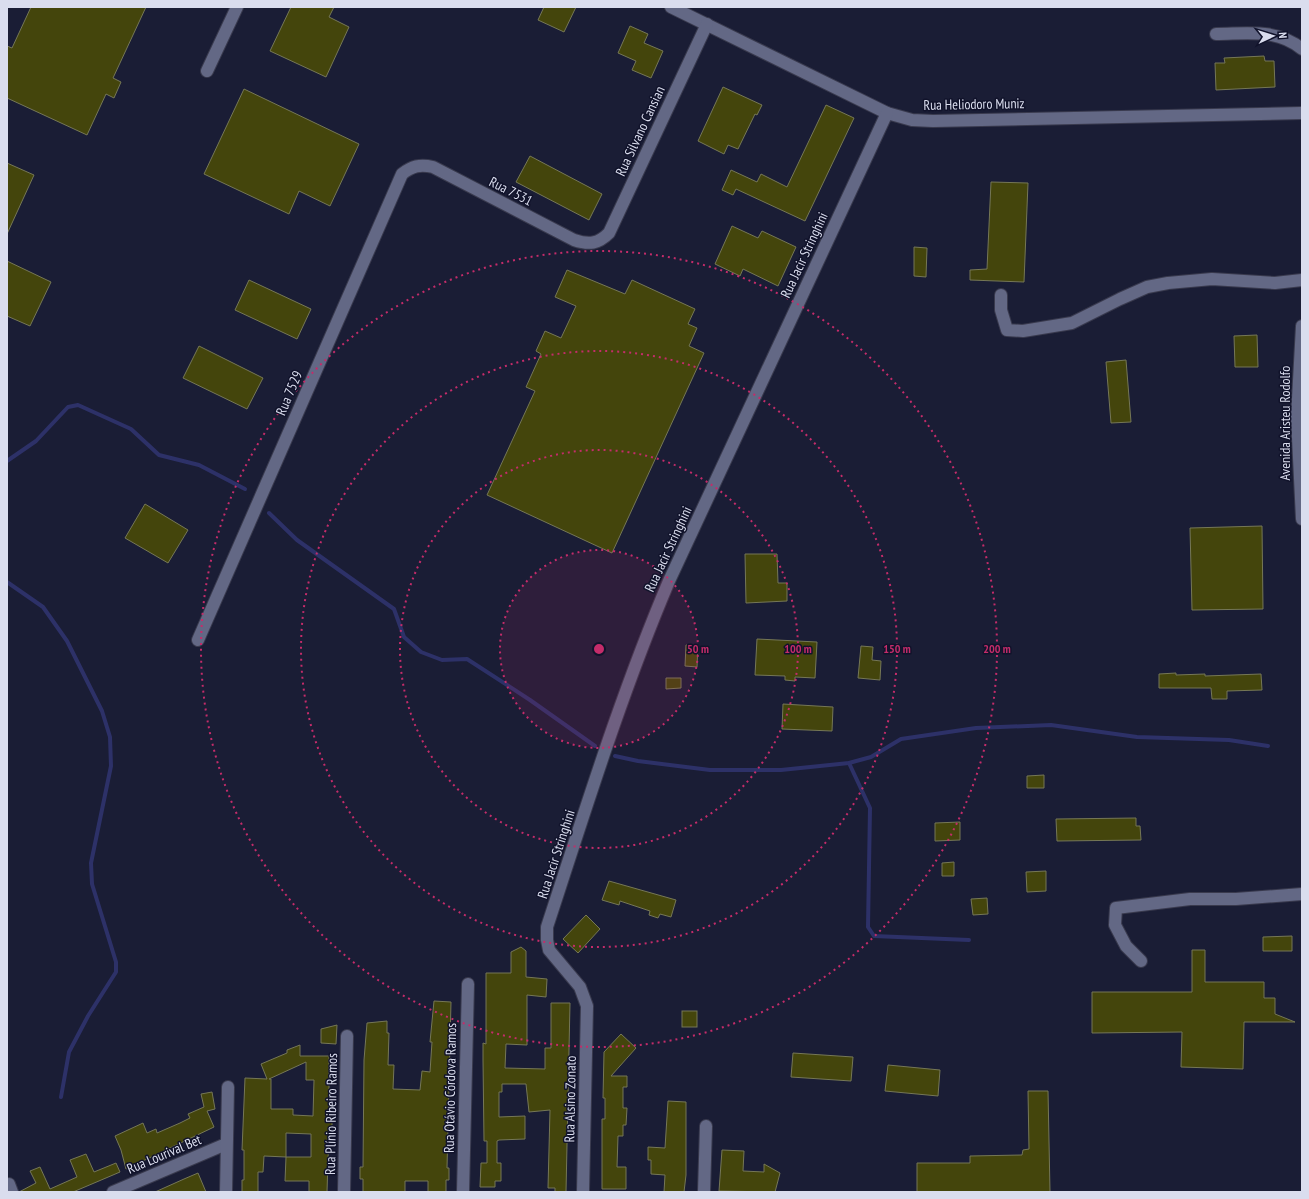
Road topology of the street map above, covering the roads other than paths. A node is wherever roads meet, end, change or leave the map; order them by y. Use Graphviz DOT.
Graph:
graph roads {
  1 [pos="237,7"];
  2 [pos="671,7"];
  3 [pos="707,24"];
  4 [pos="1216,34"];
  5 [pos="1302,49"];
  6 [pos="207,71"];
  7 [pos="887,113"];
  8 [pos="1302,113"];
  9 [pos="415,166"];
  10 [pos="594,244"];
  11 [pos="1302,280"];
  12 [pos="1001,295"];
  13 [pos="1302,326"];
  14 [pos="1302,519"];
  15 [pos="198,640"];
  16 [pos="1302,894"];
  17 [pos="1141,960"];
  18 [pos="468,984"];
  19 [pos="587,1006"];
  20 [pos="347,1036"];
  21 [pos="228,1087"];
  22 [pos="706,1126"];
  23 [pos="226,1144"];
  24 [pos="113,1192"];
  25 [pos="226,1192"];
  26 [pos="344,1192"];
  27 [pos="463,1192"];
  28 [pos="583,1192"];
  29 [pos="704,1192"];
  1 -- 6 [label="street"];
  2 -- 3 [label="street, Rua Heliodoro Muniz"];
  3 -- 7 [label="street, Rua Heliodoro Muniz"];
  3 -- 10 [label="street, Rua Silvano Cansian"];
  4 -- 5 [label="street"];
  7 -- 8 [label="street, Rua Heliodoro Muniz"];
  7 -- 19 [label="street, Rua Jacir Stringhini"];
  9 -- 10 [label="street, Rua 7531"];
  9 -- 15 [label="street, Rua 7529"];
  11 -- 12 [label="street"];
  13 -- 14 [label="street, Avenida Aristeu Rodolfo"];
  16 -- 17 [label="street"];
  18 -- 27 [label="street, Rua Otávio Córdova Ramos"];
  19 -- 28 [label="street, Rua Alsino Zonato"];
  20 -- 26 [label="street, Rua Plínio Ribeiro Ramos"];
  21 -- 23 [label="street"];
  22 -- 29 [label="street"];
  23 -- 24 [label="street, Rua Lourival Bet"];
  23 -- 25 [label="street"];
}
